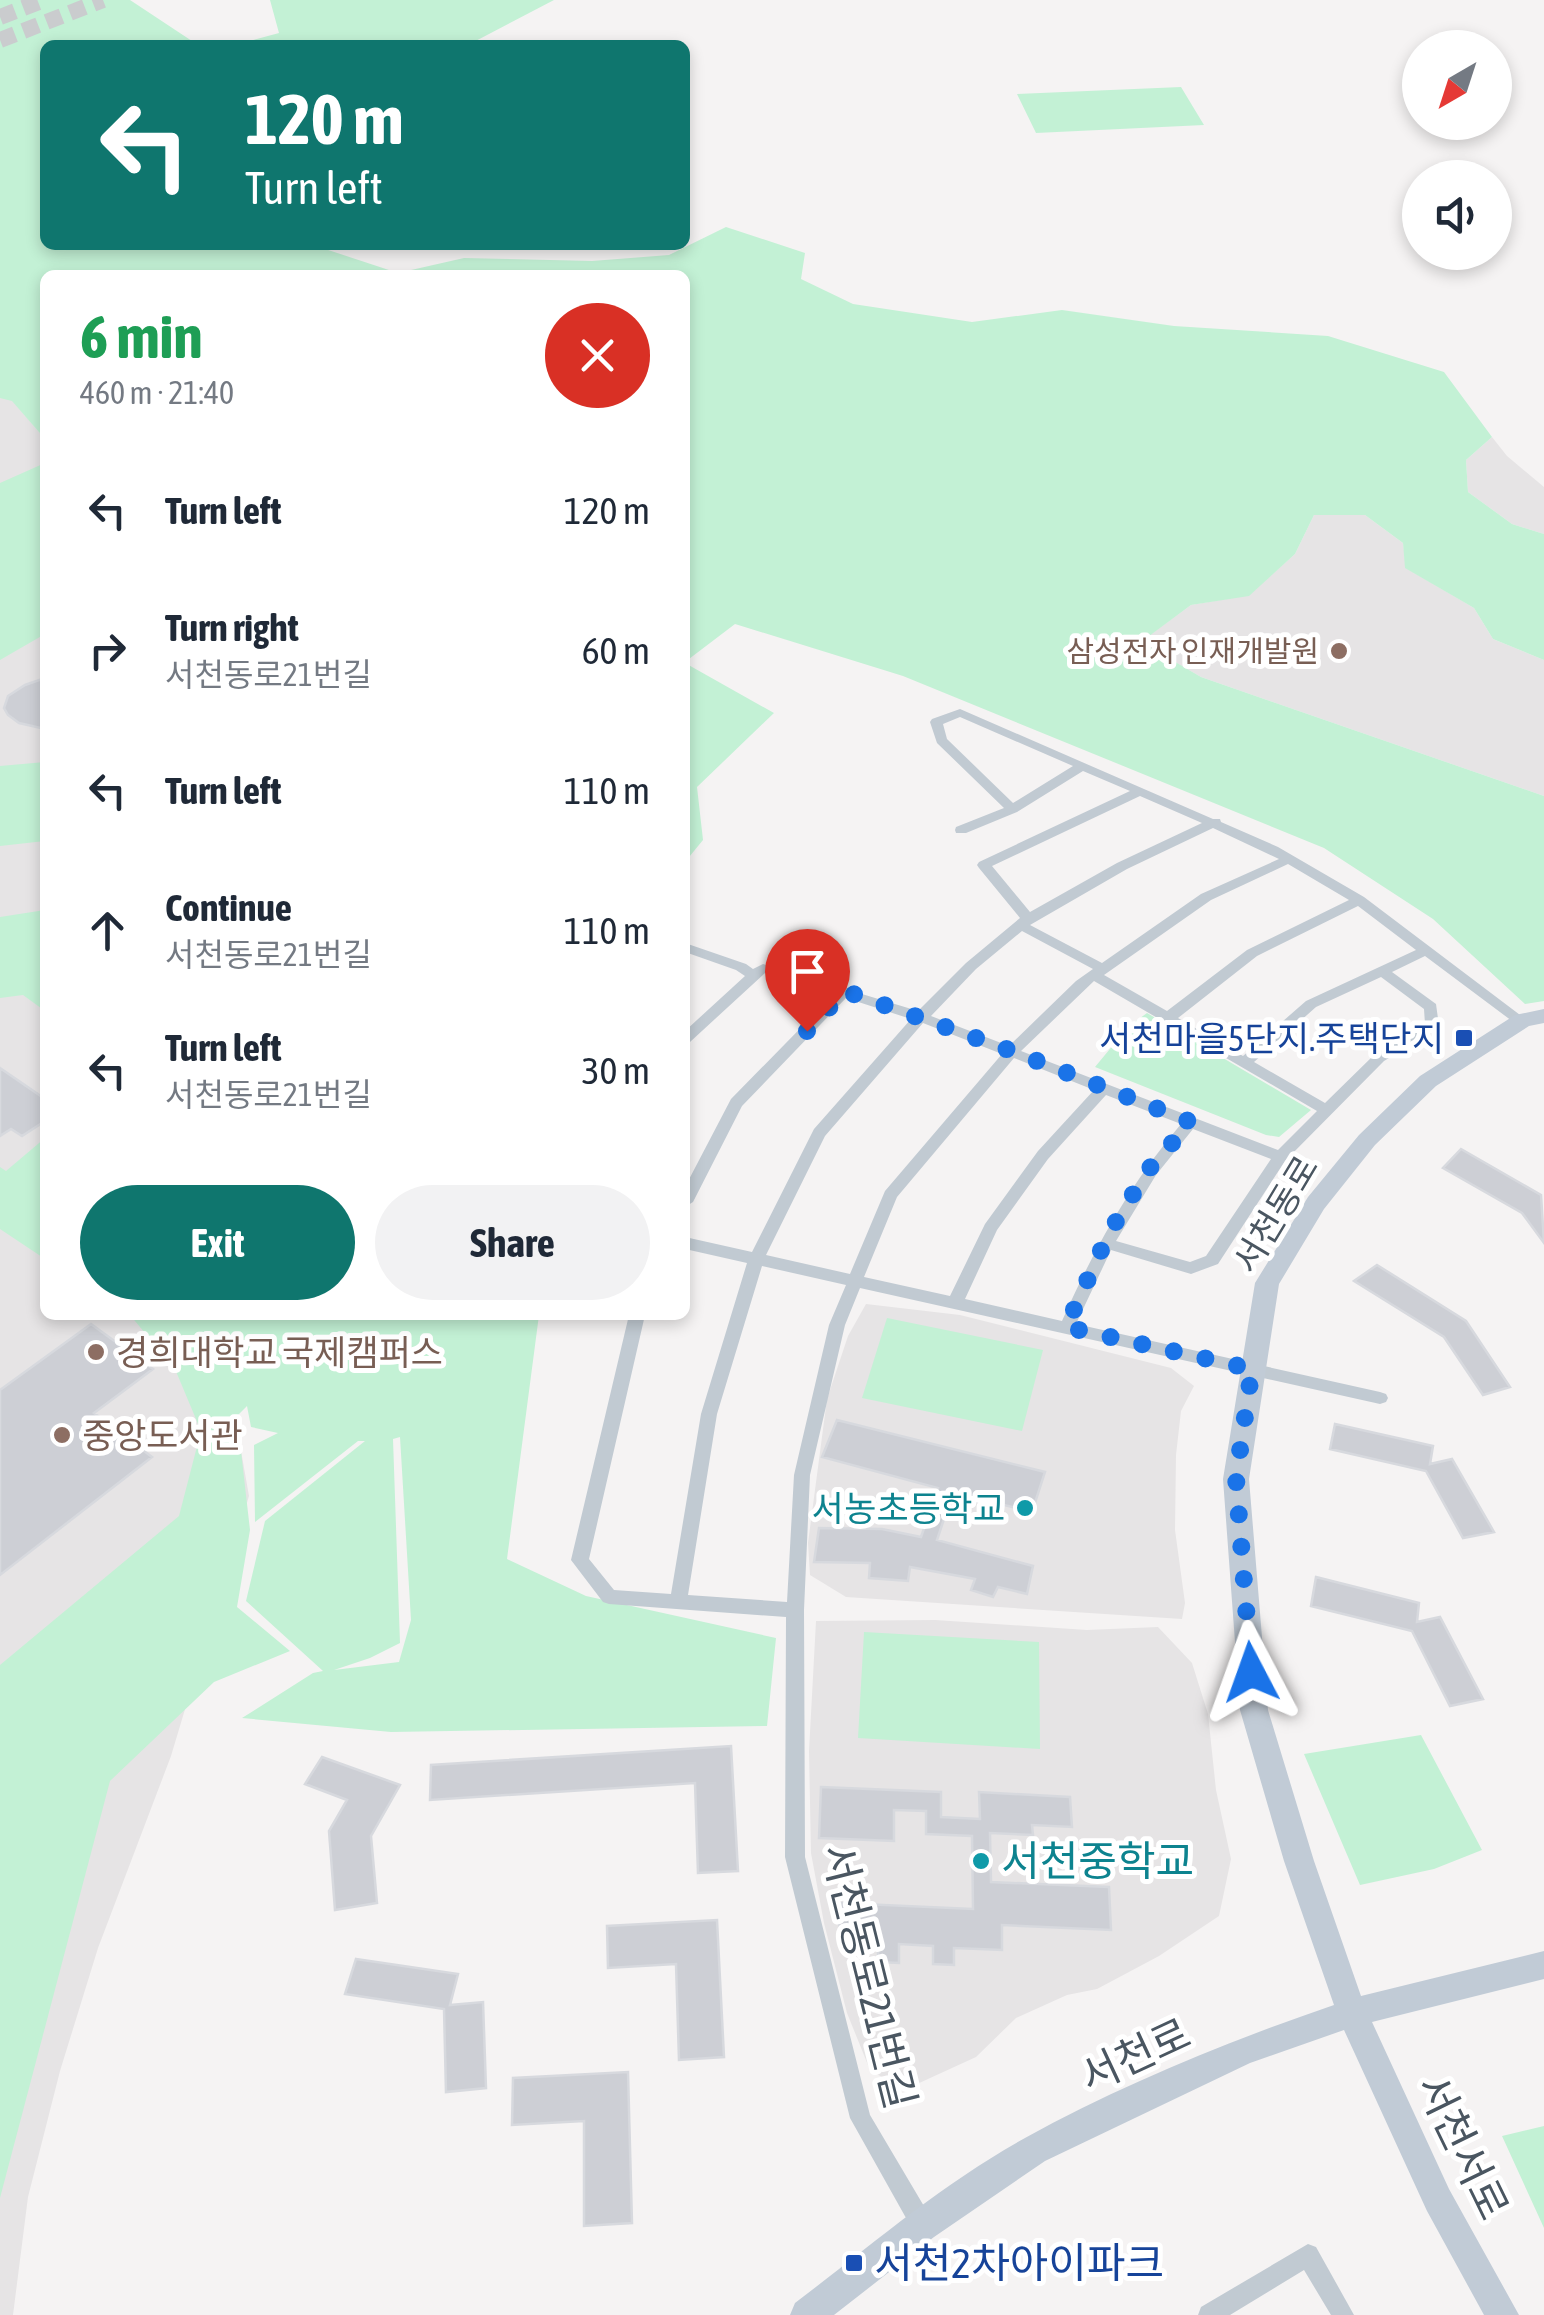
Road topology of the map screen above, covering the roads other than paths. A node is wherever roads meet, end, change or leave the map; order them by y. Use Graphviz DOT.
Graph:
graph roads {
  1 [pos="1082,766"];
  2 [pos="1140,791"];
  3 [pos="1012,809"];
  4 [pos="1215,822"];
  5 [pos="961,830"];
  6 [pos="1289,860"];
  7 [pos="1358,900"];
  8 [pos="1025,922"];
  9 [pos="690,950"];
  10 [pos="1428,950"];
  11 [pos="1382,971"];
  12 [pos="1098,972"];
  13 [pos="754,976"];
  14 [pos="845,991"];
  15 [pos="921,1018"];
  16 [pos="1168,1018"];
  17 [pos="1532,1019"];
  18 [pos="690,1034"];
  19 [pos="1012,1051"];
  20 [pos="1244,1062"];
  21 [pos="1104,1088"];
  22 [pos="1326,1110"];
  23 [pos="1191,1122"];
  24 [pos="1280,1157"];
  25 [pos="690,1192"];
  26 [pos="1104,1243"];
  27 [pos="690,1245"];
  28 [pos="756,1260"];
  29 [pos="855,1281"];
  30 [pos="955,1304"];
  31 [pos="636,1320"];
  32 [pos="1066,1327"];
  33 [pos="1252,1369"];
  34 [pos="1380,1398"];
  35 [pos="679,1599"];
  36 [pos="795,1610"];
  37 [pos="1544,1966"];
  38 [pos="1352,2013"];
  39 [pos="922,2226"];
  40 [pos="807,2315"];
  41 [pos="1209,2315"];
  42 [pos="1343,2315"];
  43 [pos="1502,2315"];
  1 -- 2 [label="street"];
  1 -- 3 [label="street"];
  1 -- 3 [label="street"];
  2 -- 4 [label="street"];
  2 -- 8 [label="street"];
  3 -- 5 [label="street"];
  4 -- 6 [label="street"];
  4 -- 8 [label="street"];
  6 -- 7 [label="street"];
  6 -- 12 [label="street, 서천동로21번길"];
  7 -- 10 [label="street"];
  7 -- 16 [label="street"];
  8 -- 12 [label="street"];
  8 -- 15 [label="street"];
  9 -- 13 [label="street"];
  10 -- 11 [label="street"];
  10 -- 17 [label="street"];
  11 -- 20 [label="street"];
  11 -- 22 [label="street"];
  12 -- 16 [label="street"];
  12 -- 19 [label="street, 서천동로21번길"];
  13 -- 14 [label="street"];
  13 -- 18 [label="street"];
  14 -- 15 [label="street"];
  14 -- 25 [label="street"];
  15 -- 19 [label="street"];
  15 -- 28 [label="street"];
  16 -- 20 [label="street"];
  17 -- 33 [label="street, 서천동로"];
  19 -- 21 [label="street"];
  19 -- 29 [label="street, 서천동로21번길"];
  20 -- 22 [label="street"];
  21 -- 23 [label="street"];
  21 -- 30 [label="street"];
  22 -- 24 [label="street"];
  23 -- 24 [label="street"];
  23 -- 26 [label="street"];
  24 -- 26 [label="street"];
  26 -- 32 [label="street"];
  27 -- 28 [label="street"];
  28 -- 29 [label="street"];
  28 -- 35 [label="street"];
  29 -- 30 [label="street"];
  29 -- 36 [label="street, 서천동로21번길"];
  30 -- 32 [label="street"];
  31 -- 35 [label="street"];
  32 -- 33 [label="street"];
  33 -- 34 [label="street"];
  33 -- 38 [label="street, 서천동로"];
  35 -- 36 [label="street"];
  36 -- 39 [label="street, 서천동로21번길"];
  37 -- 38 [label="street, 서천로"];
  38 -- 39 [label="street, 서천로"];
  38 -- 43 [label="street, 서천서로"];
  39 -- 40 [label="street, 서천로"];
  41 -- 42 [label="street"];
}
